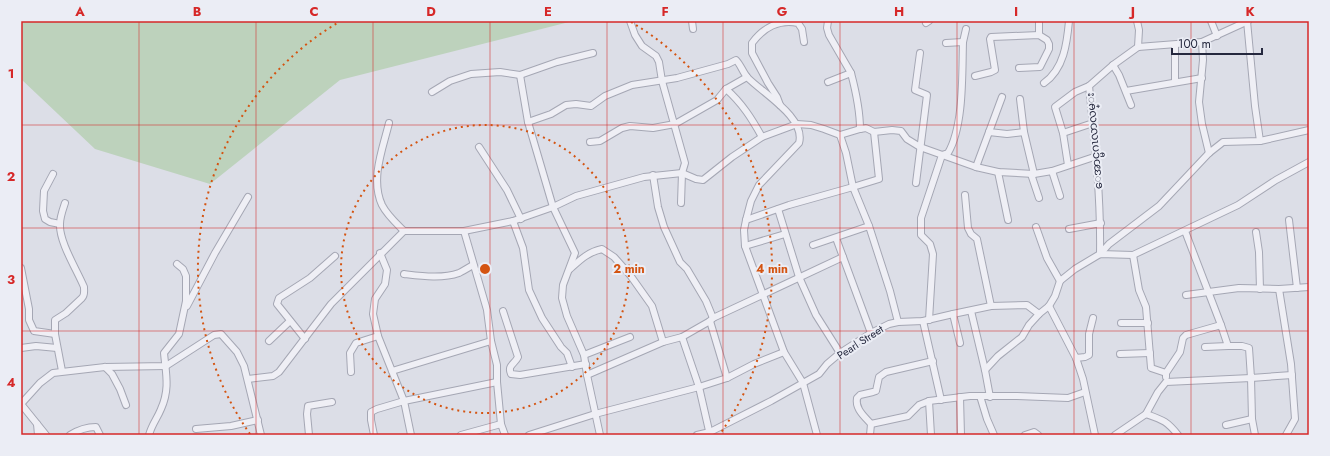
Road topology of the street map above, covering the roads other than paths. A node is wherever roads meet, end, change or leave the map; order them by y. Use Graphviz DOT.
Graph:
graph roads {
  1 [pos="630,21"];
  2 [pos="692,21"];
  3 [pos="828,21"];
  4 [pos="1039,21"];
  5 [pos="1069,21"];
  6 [pos="1137,21"];
  7 [pos="1211,21"];
  8 [pos="1247,21"];
  9 [pos="693,29"];
  10 [pos="966,29"];
  11 [pos="1039,35"];
  12 [pos="1217,36"];
  13 [pos="804,42"];
  14 [pos="963,42"];
  15 [pos="1202,42"];
  16 [pos="946,43"];
  17 [pos="1175,44"];
  18 [pos="1138,47"];
  19 [pos="593,53"];
  20 [pos="920,53"];
  21 [pos="1113,65"];
  22 [pos="1019,68"];
  23 [pos="851,73"];
  24 [pos="520,75"];
  25 [pos="975,76"];
  26 [pos="747,77"];
  27 [pos="1202,78"];
  28 [pos="662,81"];
  29 [pos="828,82"];
  30 [pos="1175,82"];
  31 [pos="1044,83"];
  32 [pos="1089,86"];
  33 [pos="726,89"];
  34 [pos="1126,91"];
  35 [pos="432,92"];
  36 [pos="1002,97"];
  37 [pos="1020,99"];
  38 [pos="1131,105"];
  39 [pos="781,106"];
  40 [pos="528,122"];
  41 [pos="389,123"];
  42 [pos="1093,123"];
  43 [pos="675,124"];
  44 [pos="797,124"];
  45 [pos="860,129"];
  46 [pos="1309,130"];
  47 [pos="874,132"];
  48 [pos="989,132"];
  49 [pos="1024,132"];
  50 [pos="1063,133"];
  51 [pos="840,135"];
  52 [pos="762,137"];
  53 [pos="1260,141"];
  54 [pos="590,142"];
  55 [pos="478,147"];
  56 [pos="920,147"];
  57 [pos="1209,153"];
  58 [pos="942,155"];
  59 [pos="1097,156"];
  60 [pos="1309,162"];
  61 [pos="1068,165"];
  62 [pos="976,167"];
  63 [pos="1052,171"];
  64 [pos="998,172"];
  65 [pos="682,173"];
  66 [pos="53,174"];
  67 [pos="1033,174"];
  68 [pos="653,176"];
  69 [pos="916,183"];
  70 [pos="853,188"];
  71 [pos="965,195"];
  72 [pos="1060,196"];
  73 [pos="248,197"];
  74 [pos="1039,198"];
  75 [pos="65,202"];
  76 [pos="681,203"];
  77 [pos="553,207"];
  78 [pos="778,209"];
  79 [pos="521,219"];
  80 [pos="746,220"];
  81 [pos="1008,220"];
  82 [pos="1289,220"];
  83 [pos="513,221"];
  84 [pos="1100,222"];
  85 [pos="60,224"];
  86 [pos="869,226"];
  87 [pos="1036,227"];
  88 [pos="1069,228"];
  89 [pos="404,231"];
  90 [pos="464,231"];
  91 [pos="1185,231"];
  92 [pos="1256,232"];
  93 [pos="785,234"];
  94 [pos="836,238"];
  95 [pos="813,244"];
  96 [pos="745,246"];
  97 [pos="380,254"];
  98 [pos="1100,254"];
  99 [pos="335,256"];
  100 [pos="1133,256"];
  101 [pos="843,257"];
  102 [pos="177,264"];
  103 [pos="473,265"];
  104 [pos="21,268"];
  105 [pos="570,269"];
  106 [pos="404,274"];
  107 [pos="799,277"];
  108 [pos="1060,281"];
  109 [pos="1309,287"];
  110 [pos="1297,288"];
  111 [pos="1260,289"];
  112 [pos="1279,289"];
  113 [pos="1207,292"];
  114 [pos="762,294"];
  115 [pos="1186,295"];
  116 [pos="991,306"];
  117 [pos="1049,306"];
  118 [pos="185,309"];
  119 [pos="503,311"];
  120 [pos="971,311"];
  121 [pos="953,314"];
  122 [pos="1039,314"];
  123 [pos="1093,318"];
  124 [pos="712,319"];
  125 [pos="290,321"];
  126 [pos="926,321"];
  127 [pos="898,322"];
  128 [pos="1121,323"];
  129 [pos="1148,323"];
  130 [pos="1221,325"];
  131 [pos="871,333"];
  132 [pos="55,334"];
  133 [pos="378,336"];
  134 [pos="630,337"];
  135 [pos="682,337"];
  136 [pos="305,339"];
  137 [pos="268,340"];
  138 [pos="491,341"];
  139 [pos="662,342"];
  140 [pos="960,343"];
  141 [pos="1228,346"];
  142 [pos="1205,347"];
  143 [pos="21,348"];
  144 [pos="58,348"];
  145 [pos="784,352"];
  146 [pos="840,353"];
  147 [pos="1150,353"];
  148 [pos="1120,354"];
  149 [pos="584,355"];
  150 [pos="1076,358"];
  151 [pos="933,361"];
  152 [pos="586,364"];
  153 [pos="166,366"];
  154 [pos="105,367"];
  155 [pos="572,367"];
  156 [pos="392,370"];
  157 [pos="986,370"];
  158 [pos="62,371"];
  159 [pos="351,372"];
  160 [pos="1166,373"];
  161 [pos="587,375"];
  162 [pos="1292,375"];
  163 [pos="727,378"];
  164 [pos="1251,378"];
  165 [pos="248,379"];
  166 [pos="497,382"];
  167 [pos="1166,382"];
  168 [pos="802,383"];
  169 [pos="699,387"];
  170 [pos="1086,392"];
  171 [pos="980,396"];
  172 [pos="990,396"];
  173 [pos="960,397"];
  174 [pos="941,400"];
  175 [pos="404,401"];
  176 [pos="929,401"];
  177 [pos="332,402"];
  178 [pos="21,404"];
  179 [pos="126,405"];
  180 [pos="596,414"];
  181 [pos="1146,414"];
  182 [pos="1252,419"];
  183 [pos="258,420"];
  184 [pos="37,424"];
  185 [pos="501,424"];
  186 [pos="871,424"];
  187 [pos="1226,424"];
  188 [pos="196,429"];
  189 [pos="710,434"];
  190 [pos="38,435"];
  191 [pos="46,435"];
  192 [pos="70,435"];
  193 [pos="100,435"];
  194 [pos="149,435"];
  195 [pos="262,435"];
  196 [pos="309,435"];
  197 [pos="374,435"];
  198 [pos="411,435"];
  199 [pos="461,435"];
  200 [pos="505,435"];
  201 [pos="529,435"];
  202 [pos="600,435"];
  203 [pos="697,435"];
  204 [pos="817,435"];
  205 [pos="870,435"];
  206 [pos="931,435"];
  207 [pos="961,435"];
  208 [pos="994,435"];
  209 [pos="1025,435"];
  210 [pos="1038,435"];
  211 [pos="1095,435"];
  212 [pos="1115,435"];
  213 [pos="1178,435"];
  214 [pos="1255,435"];
  215 [pos="1286,435"];
  1 -- 28 [label="street"];
  2 -- 9 [label="street"];
  3 -- 23 [label="street"];
  4 -- 11 [label="street"];
  5 -- 31 [label="street"];
  6 -- 18 [label="street"];
  7 -- 12 [label="street"];
  8 -- 12 [label="street"];
  8 -- 53 [label="street"];
  10 -- 14 [label="street"];
  11 -- 22 [label="street"];
  11 -- 25 [label="street"];
  12 -- 15 [label="street"];
  13 -- 39 [label="street"];
  14 -- 16 [label="street"];
  14 -- 58 [label="street"];
  15 -- 17 [label="street"];
  15 -- 27 [label="street"];
  17 -- 18 [label="street"];
  17 -- 30 [label="street"];
  18 -- 21 [label="street, ေအာင္မဂၤလာလမ္း"];
  19 -- 24 [label="street"];
  20 -- 56 [label="street"];
  21 -- 32 [label="street, ေအာင္မဂၤလာလမ္း"];
  21 -- 34 [label="street"];
  23 -- 29 [label="street"];
  23 -- 45 [label="street"];
  24 -- 35 [label="street"];
  24 -- 40 [label="street"];
  26 -- 28 [label="street"];
  26 -- 33 [label="street"];
  26 -- 39 [label="street"];
  27 -- 30 [label="street"];
  27 -- 57 [label="street"];
  28 -- 40 [label="street"];
  28 -- 43 [label="street"];
  30 -- 34 [label="street"];
  32 -- 42 [label="street, ေအာင္မဂၤလာလမ္း"];
  32 -- 50 [label="street"];
  33 -- 43 [label="street"];
  33 -- 52 [label="street"];
  34 -- 38 [label="street"];
  36 -- 48 [label="street"];
  37 -- 49 [label="street"];
  39 -- 44 [label="street"];
  40 -- 77 [label="street"];
  41 -- 89 [label="street"];
  42 -- 50 [label="street"];
  42 -- 59 [label="street, ေအာင္မဂၤလာလမ္း"];
  43 -- 54 [label="street"];
  43 -- 65 [label="street"];
  44 -- 51 [label="street"];
  44 -- 52 [label="street"];
  44 -- 80 [label="street"];
  45 -- 47 [label="street"];
  45 -- 51 [label="street"];
  46 -- 53 [label="street"];
  47 -- 56 [label="street"];
  47 -- 70 [label="street"];
  48 -- 49 [label="street"];
  48 -- 62 [label="street"];
  49 -- 67 [label="street"];
  50 -- 61 [label="street"];
  51 -- 70 [label="street"];
  52 -- 65 [label="street"];
  53 -- 57 [label="street"];
  55 -- 79 [label="street"];
  56 -- 58 [label="street"];
  56 -- 69 [label="street"];
  57 -- 98 [label="street"];
  58 -- 62 [label="street"];
  58 -- 126 [label="street"];
  59 -- 61 [label="street"];
  59 -- 84 [label="street, ေအာင္မဂၤလာလမ္း"];
  60 -- 91 [label="street"];
  61 -- 63 [label="street"];
  62 -- 64 [label="street"];
  63 -- 67 [label="street"];
  63 -- 72 [label="street"];
  64 -- 67 [label="street"];
  64 -- 81 [label="street"];
  65 -- 68 [label="street"];
  65 -- 76 [label="street"];
  66 -- 85 [label="street"];
  67 -- 74 [label="street"];
  68 -- 77 [label="street"];
  68 -- 124 [label="street"];
  70 -- 78 [label="street"];
  70 -- 86 [label="street"];
  71 -- 116 [label="street"];
  73 -- 118 [label="street"];
  75 -- 85 [label="street"];
  77 -- 79 [label="street"];
  77 -- 105 [label="street"];
  78 -- 80 [label="street"];
  78 -- 93 [label="street"];
  79 -- 83 [label="street"];
  80 -- 96 [label="street"];
  82 -- 110 [label="street"];
  83 -- 90 [label="street"];
  83 -- 155 [label="street"];
  84 -- 88 [label="street"];
  84 -- 98 [label="street, ေအာင္မဂၤလာလမ္း"];
  85 -- 132 [label="street"];
  86 -- 94 [label="street"];
  86 -- 127 [label="street"];
  87 -- 108 [label="street"];
  89 -- 90 [label="street"];
  89 -- 97 [label="street"];
  90 -- 103 [label="street"];
  91 -- 100 [label="street"];
  91 -- 113 [label="street"];
  92 -- 111 [label="street"];
  93 -- 96 [label="street"];
  93 -- 107 [label="street"];
  94 -- 95 [label="street"];
  94 -- 101 [label="street"];
  96 -- 114 [label="street"];
  97 -- 133 [label="street"];
  97 -- 136 [label="street"];
  98 -- 100 [label="street"];
  98 -- 108 [label="street"];
  99 -- 125 [label="street"];
  100 -- 129 [label="street"];
  101 -- 107 [label="street"];
  101 -- 131 [label="street"];
  102 -- 118 [label="street"];
  103 -- 106 [label="street"];
  103 -- 138 [label="street"];
  104 -- 132 [label="street"];
  105 -- 139 [label="street"];
  105 -- 149 [label="street"];
  107 -- 114 [label="street"];
  107 -- 146 [label="street"];
  108 -- 117 [label="street"];
  109 -- 110 [label="street"];
  110 -- 112 [label="street"];
  111 -- 112 [label="street"];
  111 -- 113 [label="street"];
  112 -- 162 [label="street"];
  113 -- 115 [label="street"];
  113 -- 130 [label="street"];
  114 -- 124 [label="street"];
  114 -- 145 [label="street"];
  116 -- 120 [label="street, Pearl Street"];
  116 -- 122 [label="street, Pearl Street"];
  117 -- 122 [label="street"];
  117 -- 150 [label="street"];
  118 -- 153 [label="street"];
  119 -- 155 [label="street"];
  120 -- 121 [label="street, Pearl Street"];
  120 -- 157 [label="street"];
  121 -- 126 [label="street, Pearl Street"];
  121 -- 140 [label="street"];
  122 -- 157 [label="street"];
  123 -- 150 [label="street"];
  124 -- 135 [label="street"];
  124 -- 163 [label="street"];
  125 -- 136 [label="street"];
  125 -- 137 [label="street"];
  126 -- 127 [label="street, Pearl Street"];
  126 -- 151 [label="street"];
  127 -- 131 [label="street, Pearl Street"];
  128 -- 129 [label="street"];
  129 -- 147 [label="street"];
  130 -- 141 [label="street"];
  130 -- 160 [label="street"];
  131 -- 146 [label="street, Pearl Street"];
  132 -- 144 [label="street"];
  133 -- 156 [label="street"];
  133 -- 159 [label="street"];
  134 -- 149 [label="street"];
  135 -- 139 [label="street"];
  135 -- 169 [label="street"];
  136 -- 165 [label="street"];
  138 -- 156 [label="street"];
  138 -- 166 [label="street"];
  139 -- 161 [label="street"];
  141 -- 142 [label="street"];
  141 -- 164 [label="street"];
  143 -- 144 [label="street"];
  144 -- 158 [label="street"];
  145 -- 163 [label="street"];
  145 -- 168 [label="street"];
  146 -- 168 [label="street, Pearl Street"];
  147 -- 148 [label="street"];
  147 -- 160 [label="street"];
  149 -- 152 [label="street"];
  150 -- 170 [label="street"];
  151 -- 174 [label="street"];
  151 -- 186 [label="street"];
  152 -- 155 [label="street"];
  152 -- 161 [label="street"];
  153 -- 154 [label="street"];
  153 -- 165 [label="street"];
  153 -- 194 [label="street"];
  154 -- 158 [label="street"];
  154 -- 179 [label="street"];
  156 -- 175 [label="street"];
  157 -- 172 [label="street"];
  158 -- 178 [label="street"];
  160 -- 167 [label="street"];
  161 -- 180 [label="street"];
  162 -- 164 [label="street"];
  162 -- 215 [label="street"];
  163 -- 169 [label="street"];
  164 -- 167 [label="street"];
  164 -- 182 [label="street"];
  165 -- 183 [label="street"];
  166 -- 175 [label="street"];
  166 -- 185 [label="street"];
  167 -- 181 [label="street"];
  168 -- 189 [label="street, Pearl Street"];
  168 -- 204 [label="street"];
  169 -- 180 [label="street"];
  169 -- 189 [label="street"];
  170 -- 172 [label="street"];
  170 -- 211 [label="street"];
  171 -- 172 [label="street"];
  171 -- 173 [label="street"];
  171 -- 208 [label="street"];
  173 -- 174 [label="street"];
  173 -- 207 [label="street"];
  174 -- 176 [label="street"];
  175 -- 197 [label="street"];
  175 -- 198 [label="street"];
  176 -- 186 [label="street"];
  176 -- 206 [label="street"];
  177 -- 196 [label="street"];
  178 -- 184 [label="street"];
  180 -- 201 [label="street"];
  180 -- 202 [label="street"];
  181 -- 212 [label="street"];
  181 -- 213 [label="street"];
  182 -- 187 [label="street"];
  182 -- 214 [label="street"];
  183 -- 188 [label="street"];
  183 -- 195 [label="street"];
  184 -- 190 [label="street"];
  184 -- 191 [label="street"];
  185 -- 199 [label="street"];
  185 -- 200 [label="street"];
  186 -- 205 [label="street"];
  189 -- 203 [label="street, Pearl Street"];
  192 -- 193 [label="street"];
  209 -- 210 [label="street"];
}
